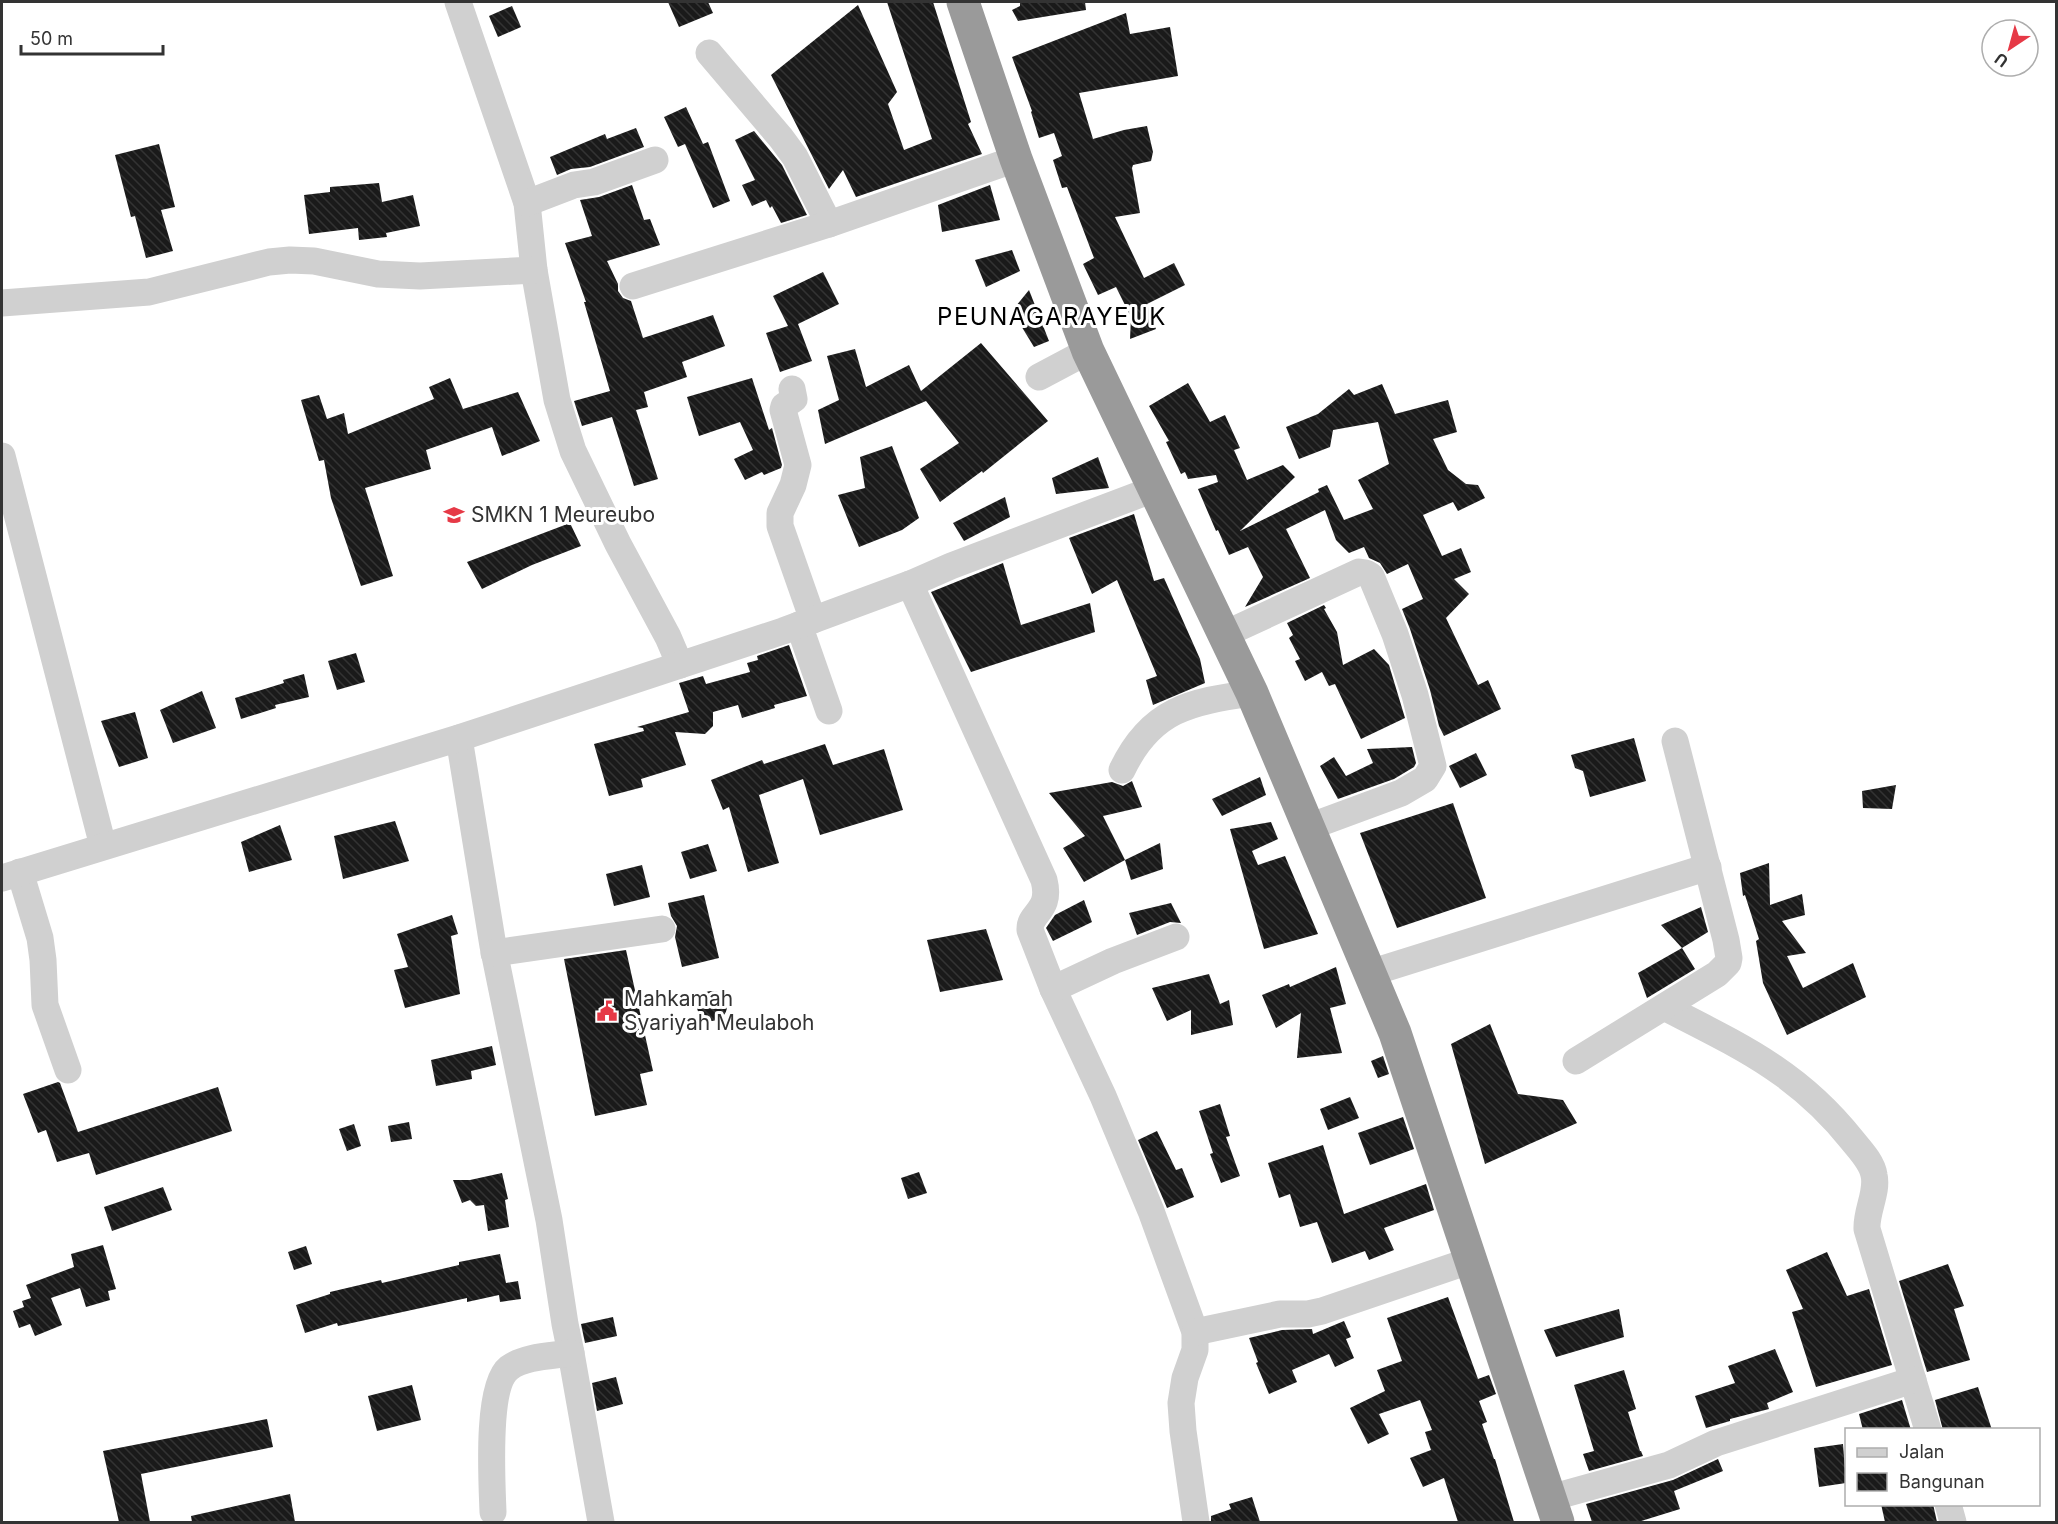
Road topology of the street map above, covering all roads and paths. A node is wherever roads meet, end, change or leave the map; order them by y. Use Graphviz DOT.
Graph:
graph roads {
  1 [pos="458,2"];
  2 [pos="963,2"];
  3 [pos="709,53"];
  4 [pos="1016,159"];
  5 [pos="655,160"];
  6 [pos="526,204"];
  7 [pos="829,224"];
  8 [pos="534,270"];
  9 [pos="633,286"];
  10 [pos="2,303"];
  11 [pos="1088,351"];
  12 [pos="1039,377"];
  13 [pos="792,389"];
  14 [pos="2,456"];
  15 [pos="1154,489"];
  16 [pos="910,584"];
  17 [pos="806,613"];
  18 [pos="1225,634"];
  19 [pos="675,653"];
  20 [pos="1252,693"];
  21 [pos="829,711"];
  22 [pos="459,738"];
  23 [pos="1675,741"];
  24 [pos="1122,770"];
  25 [pos="1309,827"];
  26 [pos="102,842"];
  27 [pos="1708,867"];
  28 [pos="11,875"];
  29 [pos="662,929"];
  30 [pos="1176,937"];
  31 [pos="494,953"];
  32 [pos="1370,973"];
  33 [pos="1053,988"];
  34 [pos="1664,1007"];
  35 [pos="1576,1061"];
  36 [pos="68,1070"];
  37 [pos="1472,1260"];
  38 [pos="1195,1332"];
  39 [pos="572,1353"];
  40 [pos="1913,1380"];
  41 [pos="1927,1428"];
  42 [pos="1949,1506"];
  43 [pos="1554,1510"];
  44 [pos="493,1512"];
  45 [pos="601,1522"];
  46 [pos="1196,1522"];
  47 [pos="1953,1522"];
  1 -- 6 [label="street"];
  2 -- 4 [label="highway"];
  3 -- 7 [label="street"];
  4 -- 7 [label="street"];
  4 -- 11 [label="highway"];
  5 -- 6 [label="street"];
  6 -- 8 [label="street"];
  7 -- 9 [label="street"];
  8 -- 10 [label="street"];
  8 -- 19 [label="street"];
  11 -- 12 [label="street"];
  11 -- 15 [label="highway"];
  13 -- 17 [label="street"];
  14 -- 26 [label="street"];
  15 -- 16 [label="street"];
  15 -- 18 [label="highway"];
  16 -- 17 [label="street"];
  16 -- 33 [label="street"];
  17 -- 19 [label="street"];
  17 -- 21 [label="street"];
  18 -- 20 [label="highway"];
  18 -- 25 [label="street"];
  19 -- 22 [label="street"];
  20 -- 24 [label="street"];
  20 -- 25 [label="highway"];
  22 -- 26 [label="street"];
  22 -- 31 [label="street"];
  23 -- 27 [label="street"];
  25 -- 32 [label="highway"];
  26 -- 28 [label="street"];
  27 -- 32 [label="street"];
  27 -- 34 [label="street"];
  28 -- 36 [label="street"];
  29 -- 31 [label="street"];
  30 -- 33 [label="street"];
  31 -- 39 [label="street"];
  32 -- 37 [label="highway"];
  33 -- 38 [label="street"];
  34 -- 35 [label="street"];
  34 -- 40 [label="street"];
  37 -- 38 [label="street"];
  37 -- 43 [label="highway"];
  38 -- 46 [label="street"];
  39 -- 44 [label="street"];
  39 -- 45 [label="street"];
  40 -- 41 [label="street"];
  40 -- 43 [label="street"];
  42 -- 47 [label="street"];
}
